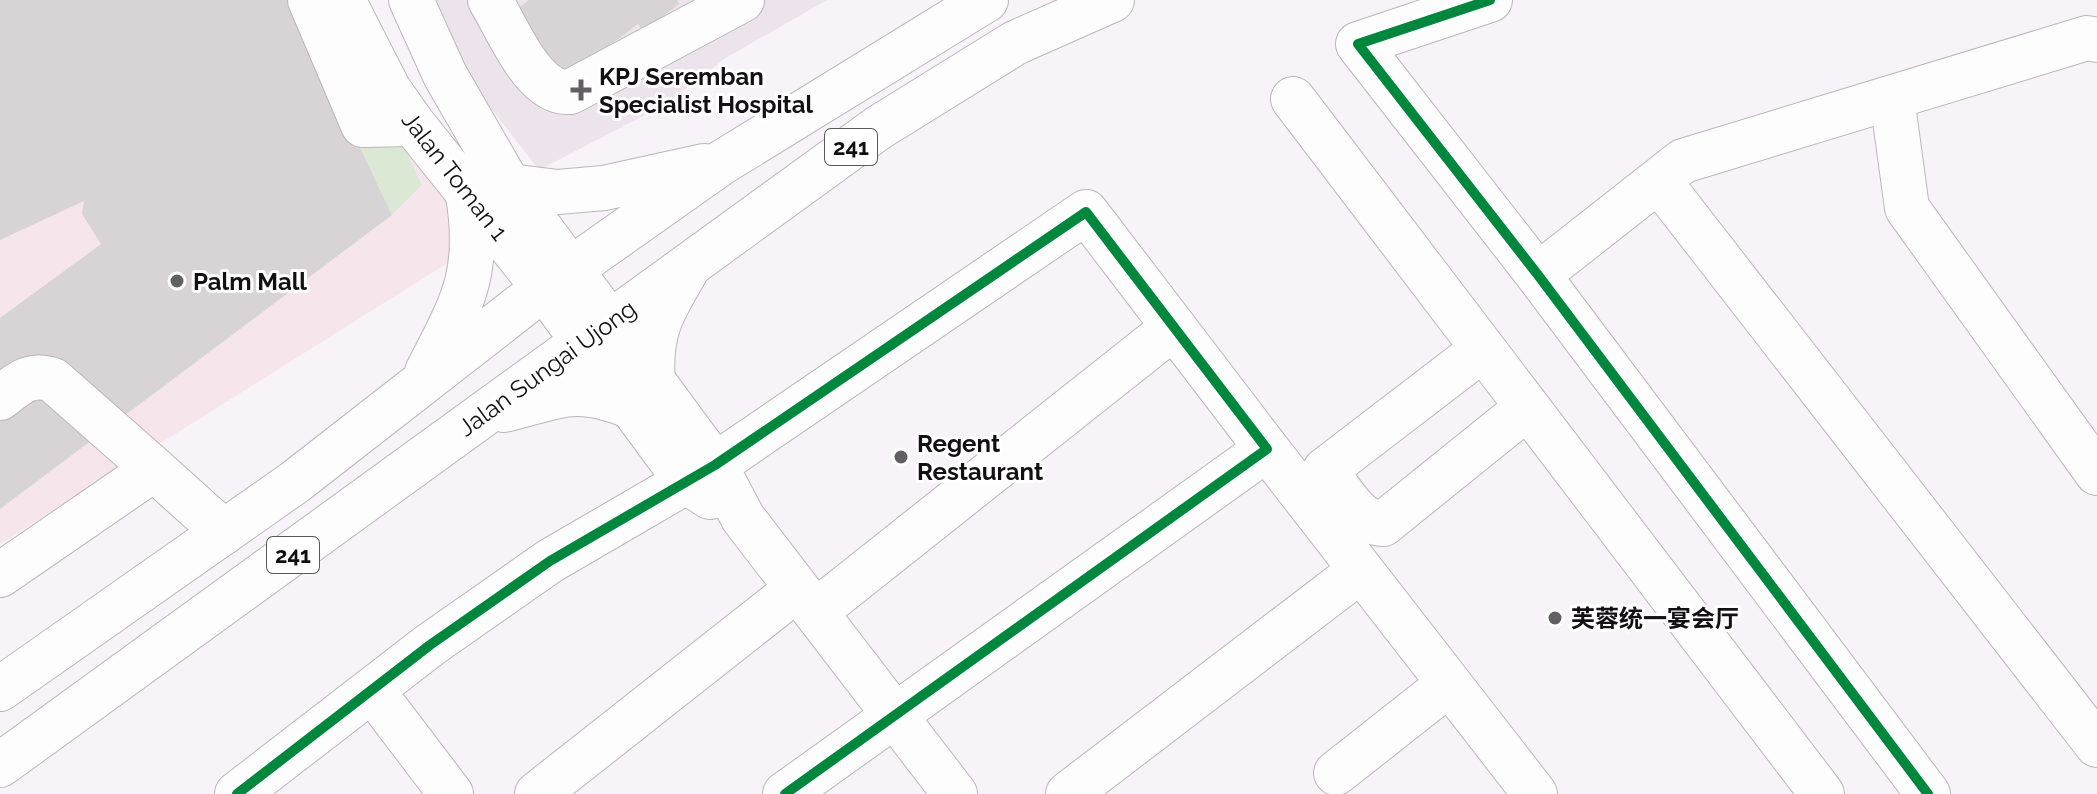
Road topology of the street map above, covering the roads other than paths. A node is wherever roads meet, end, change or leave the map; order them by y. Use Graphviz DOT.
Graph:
graph roads {
  1 [pos="310,0"];
  2 [pos="343,0"];
  3 [pos="411,0"];
  4 [pos="490,0"];
  5 [pos="742,0"];
  6 [pos="986,0"];
  7 [pos="1112,0"];
  8 [pos="1490,0"];
  9 [pos="2097,40"];
  10 [pos="1892,98"];
  11 [pos="1293,99"];
  12 [pos="413,124"];
  13 [pos="721,163"];
  14 [pos="1659,181"];
  15 [pos="488,190"];
  16 [pos="690,264"];
  17 [pos="1538,275"];
  18 [pos="556,279"];
  19 [pos="1174,327"];
  20 [pos="596,332"];
  21 [pos="1483,349"];
  22 [pos="423,381"];
  23 [pos="643,395"];
  24 [pos="0,398"];
  25 [pos="1527,408"];
  26 [pos="485,414"];
  27 [pos="1267,449"];
  28 [pos="154,469"];
  29 [pos="2097,473"];
  30 [pos="701,474"];
  31 [pos="224,532"];
  32 [pos="1361,570"];
  33 [pos="0,575"];
  34 [pos="806,600"];
  35 [pos="1449,684"];
  36 [pos="0,689"];
  37 [pos="372,690"];
  38 [pos="896,717"];
  39 [pos="2097,745"];
  40 [pos="0,765"];
  41 [pos="1332,787"];
  42 [pos="237,794"];
  43 [pos="451,794"];
  44 [pos="537,794"];
  45 [pos="785,794"];
  46 [pos="955,794"];
  47 [pos="1068,794"];
  48 [pos="1535,794"];
  49 [pos="1822,794"];
  50 [pos="1928,794"];
  1 -- 12 [label="main road"];
  2 -- 12 [label="main road, Jalan Toman 1"];
  3 -- 15 [label="main road, Jalan Toman 1"];
  4 -- 5 [label="main road"];
  6 -- 13 [label="main road, 241"];
  7 -- 16 [label="main road, Jalan Sungai Ujong / 241"];
  8 -- 17 [label="main road"];
  9 -- 10 [label="main road"];
  10 -- 14 [label="main road"];
  10 -- 29 [label="main road"];
  11 -- 21 [label="main road"];
  12 -- 15 [label="main road, Jalan Toman 1"];
  13 -- 15 [label="main road"];
  13 -- 18 [label="main road, 241"];
  14 -- 17 [label="main road"];
  14 -- 39 [label="main road"];
  15 -- 18 [label="main road, Jalan Toman 1"];
  15 -- 22 [label="main road"];
  16 -- 20 [label="main road, Jalan Sungai Ujong / 241"];
  16 -- 23 [label="main road"];
  17 -- 50 [label="main road"];
  18 -- 20 [label="main road, Jalan Toman 1"];
  18 -- 22 [label="main road, 241"];
  19 -- 27 [label="main road"];
  19 -- 30 [label="main road"];
  19 -- 34 [label="main road"];
  20 -- 23 [label="main road, Jalan Toman 1"];
  20 -- 26 [label="main road, Jalan Sungai Ujong / 241"];
  21 -- 25 [label="main road"];
  21 -- 25 [label="main road"];
  22 -- 31 [label="main road, 241"];
  23 -- 26 [label="main road"];
  23 -- 30 [label="main road, Jalan Toman 1"];
  24 -- 28 [label="main road"];
  25 -- 49 [label="main road"];
  26 -- 40 [label="main road, Jalan Sungai Ujong / 241"];
  27 -- 32 [label="main road"];
  27 -- 38 [label="main road"];
  28 -- 31 [label="main road"];
  28 -- 33 [label="main road"];
  30 -- 34 [label="main road"];
  30 -- 37 [label="main road"];
  31 -- 36 [label="main road, 241"];
  32 -- 35 [label="main road"];
  32 -- 47 [label="main road"];
  34 -- 38 [label="main road"];
  34 -- 44 [label="main road"];
  35 -- 41 [label="main road"];
  35 -- 48 [label="main road"];
  37 -- 42 [label="main road"];
  37 -- 43 [label="main road"];
  38 -- 45 [label="main road"];
  38 -- 46 [label="main road"];
}
